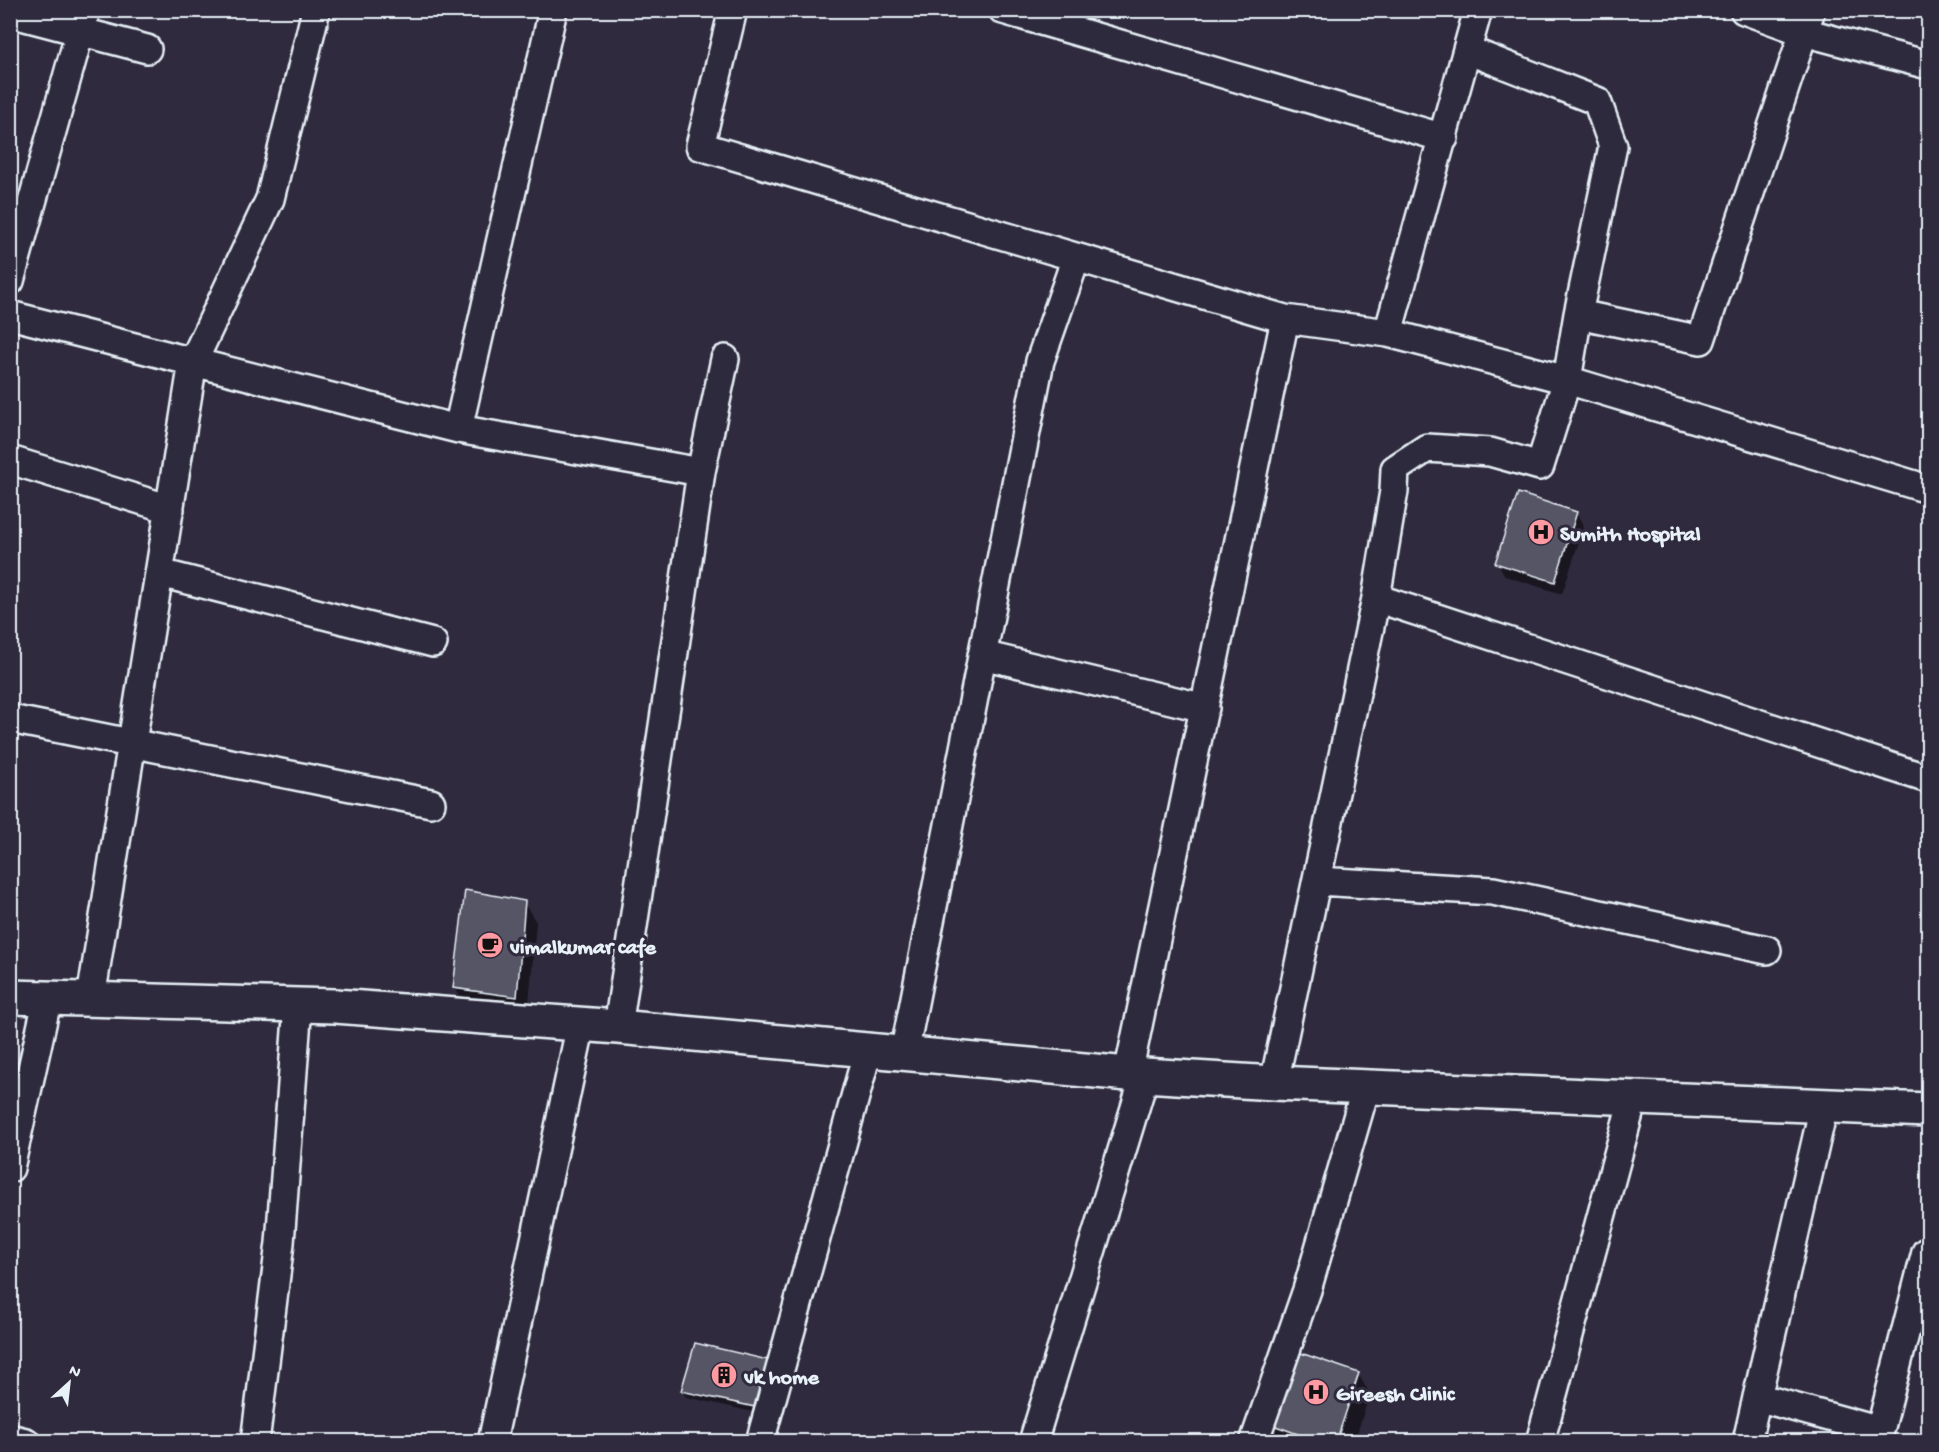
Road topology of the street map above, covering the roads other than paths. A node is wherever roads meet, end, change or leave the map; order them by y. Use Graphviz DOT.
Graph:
graph roads {
  1 [pos="316,10"];
  2 [pos="554,10"];
  3 [pos="732,10"];
  4 [pos="1003,10"];
  5 [pos="1478,10"];
  6 [pos="1744,10"];
  7 [pos="10,14"];
  8 [pos="1807,21"];
  9 [pos="83,22"];
  10 [pos="147,49"];
  11 [pos="1467,50"];
  12 [pos="1929,65"];
  13 [pos="1444,138"];
  14 [pos="1077,258"];
  15 [pos="10,281"];
  16 [pos="1578,314"];
  17 [pos="10,315"];
  18 [pos="1285,320"];
  19 [pos="1388,333"];
  20 [pos="725,359"];
  21 [pos="193,362"];
  22 [pos="1567,380"];
  23 [pos="458,429"];
  24 [pos="10,460"];
  25 [pos="701,472"];
  26 [pos="1929,489"];
  27 [pos="170,509"];
  28 [pos="160,573"];
  29 [pos="1376,598"];
  30 [pos="433,643"];
  31 [pos="982,655"];
  32 [pos="1205,708"];
  33 [pos="10,719"];
  34 [pos="132,744"];
  35 [pos="1929,779"];
  36 [pos="431,803"];
  37 [pos="1317,881"];
  38 [pos="1767,950"];
  39 [pos="10,997"];
  40 [pos="48,997"];
  41 [pos="91,998"];
  42 [pos="298,1005"];
  43 [pos="581,1024"];
  44 [pos="618,1027"];
  45 [pos="868,1050"];
  46 [pos="904,1054"];
  47 [pos="1137,1074"];
  48 [pos="1274,1083"];
  49 [pos="1366,1087"];
  50 [pos="1633,1099"];
  51 [pos="1824,1106"];
  52 [pos="1929,1110"];
  53 [pos="10,1168"];
  54 [pos="1926,1252"];
  55 [pos="1757,1397"];
  56 [pos="10,1438"];
  57 [pos="1747,1441"];
  58 [pos="26,1442"];
  59 [pos="255,1442"];
  60 [pos="492,1442"];
  61 [pos="760,1442"];
  62 [pos="1034,1442"];
  63 [pos="1254,1442"];
  64 [pos="1540,1442"];
  1 -- 21 [label="street"];
  2 -- 23 [label="street"];
  3 -- 14 [label="street"];
  4 -- 13 [label="street"];
  5 -- 11 [label="street"];
  6 -- 8 [label="street"];
  7 -- 9 [label="street"];
  8 -- 12 [label="street"];
  8 -- 16 [label="street"];
  9 -- 10 [label="street"];
  9 -- 15 [label="street"];
  11 -- 13 [label="street"];
  11 -- 16 [label="street"];
  13 -- 19 [label="street"];
  14 -- 18 [label="street"];
  14 -- 31 [label="street"];
  16 -- 22 [label="street"];
  17 -- 21 [label="street"];
  18 -- 19 [label="street"];
  18 -- 32 [label="street"];
  19 -- 22 [label="street"];
  20 -- 25 [label="street"];
  21 -- 23 [label="street"];
  21 -- 27 [label="street"];
  22 -- 26 [label="street"];
  22 -- 29 [label="street"];
  23 -- 25 [label="street"];
  24 -- 27 [label="street"];
  25 -- 44 [label="street"];
  27 -- 28 [label="street"];
  28 -- 30 [label="street"];
  28 -- 34 [label="street"];
  29 -- 35 [label="street"];
  29 -- 37 [label="street"];
  31 -- 32 [label="street"];
  31 -- 46 [label="street"];
  32 -- 47 [label="street"];
  33 -- 34 [label="street"];
  34 -- 36 [label="street"];
  34 -- 41 [label="street"];
  37 -- 38 [label="street"];
  37 -- 48 [label="street"];
  39 -- 40 [label="main road"];
  40 -- 41 [label="main road"];
  40 -- 53 [label="street"];
  41 -- 42 [label="main road"];
  42 -- 43 [label="main road"];
  42 -- 59 [label="street"];
  43 -- 44 [label="main road"];
  43 -- 60 [label="street"];
  44 -- 45 [label="main road"];
  45 -- 46 [label="main road"];
  45 -- 61 [label="street"];
  46 -- 47 [label="main road"];
  47 -- 48 [label="main road"];
  47 -- 62 [label="street"];
  48 -- 49 [label="main road"];
  49 -- 50 [label="main road"];
  49 -- 63 [label="street"];
  50 -- 51 [label="main road"];
  50 -- 64 [label="street"];
  51 -- 52 [label="main road"];
  51 -- 55 [label="street"];
  54 -- 55 [label="street"];
  55 -- 57 [label="street"];
  56 -- 58 [label="street"];
}
